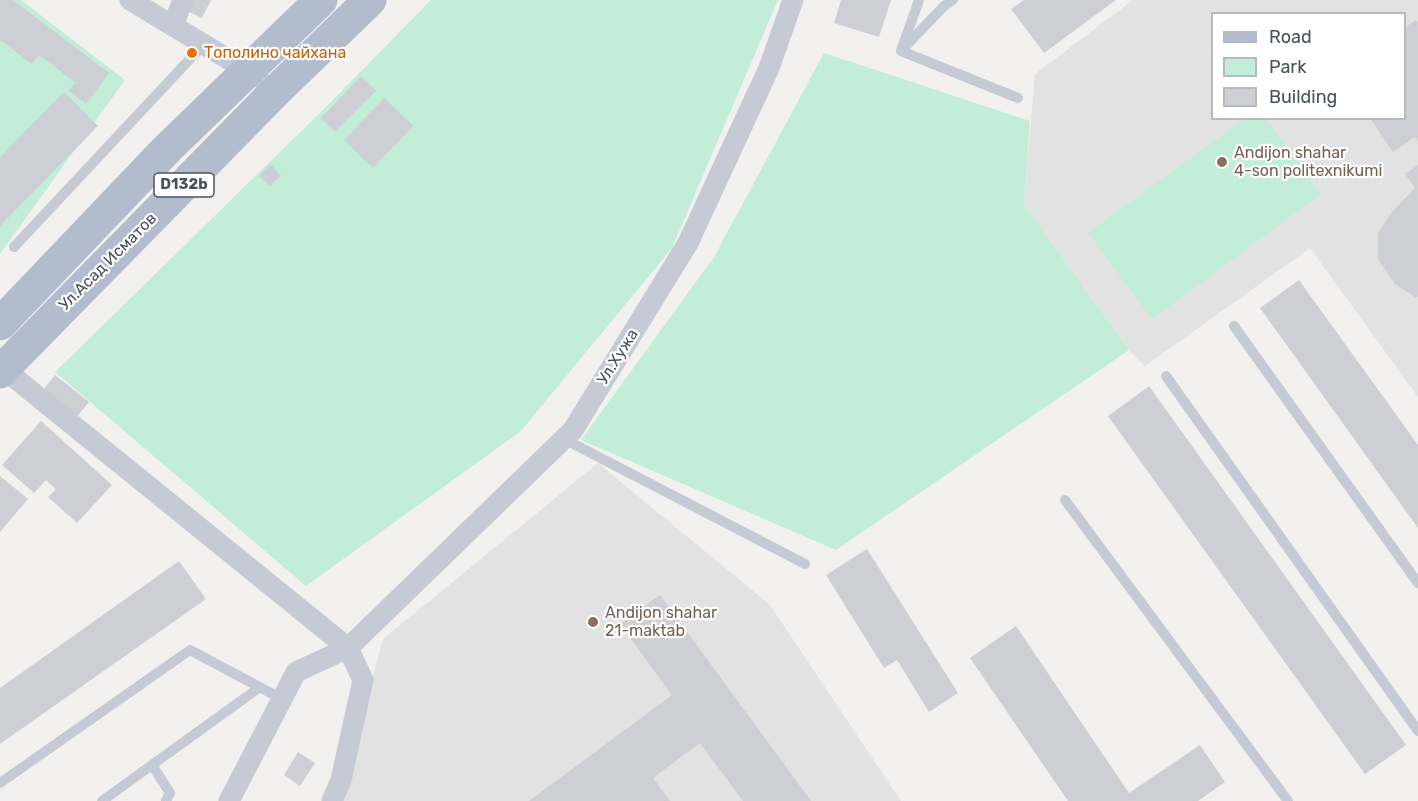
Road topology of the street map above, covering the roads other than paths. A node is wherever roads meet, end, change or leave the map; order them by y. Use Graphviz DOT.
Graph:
graph roads {
  1 [pos="130,0"];
  2 [pos="183,0"];
  3 [pos="321,0"];
  4 [pos="370,0"];
  5 [pos="793,0"];
  6 [pos="919,0"];
  7 [pos="953,0"];
  8 [pos="173,26"];
  9 [pos="204,44"];
  10 [pos="901,51"];
  11 [pos="249,70"];
  12 [pos="276,91"];
  13 [pos="1018,98"];
  14 [pos="14,247"];
  15 [pos="0,324"];
  16 [pos="1234,326"];
  17 [pos="1,369"];
  18 [pos="1166,376"];
  19 [pos="564,439"];
  20 [pos="1065,500"];
  21 [pos="805,564"];
  22 [pos="1418,583"];
  23 [pos="348,648"];
  24 [pos="260,687"];
  25 [pos="282,699"];
  26 [pos="1418,731"];
  27 [pos="152,765"];
  28 [pos="0,783"];
  29 [pos="102,801"];
  30 [pos="166,801"];
  31 [pos="229,801"];
  32 [pos="332,801"];
  33 [pos="1288,801"];
  1 -- 8 [label="street"];
  2 -- 8 [label="street"];
  3 -- 11 [label="main road, Ул.Асад Исматов / D132b"];
  4 -- 12 [label="main road, Ул.Асад Исматов / D132b"];
  5 -- 19 [label="street, Ул.Хужа"];
  6 -- 10 [label="lane"];
  7 -- 10 [label="lane"];
  8 -- 9 [label="street"];
  9 -- 11 [label="street"];
  9 -- 14 [label="lane"];
  10 -- 13 [label="lane"];
  11 -- 12 [label="street"];
  11 -- 15 [label="main road, Ул.Асад Исматов / D132b"];
  12 -- 17 [label="main road, Ул.Асад Исматов / D132b"];
  16 -- 22 [label="lane"];
  17 -- 23 [label="street"];
  18 -- 26 [label="lane"];
  19 -- 21 [label="lane"];
  19 -- 23 [label="street, Ул.Хужа"];
  20 -- 33 [label="lane"];
  23 -- 25 [label="street, Ул.Хужа"];
  23 -- 32 [label="street"];
  24 -- 25 [label="lane"];
  24 -- 27 [label="lane"];
  24 -- 28 [label="lane"];
  25 -- 31 [label="street, Ул.Хужа"];
  27 -- 29 [label="lane"];
  27 -- 30 [label="lane"];
}
